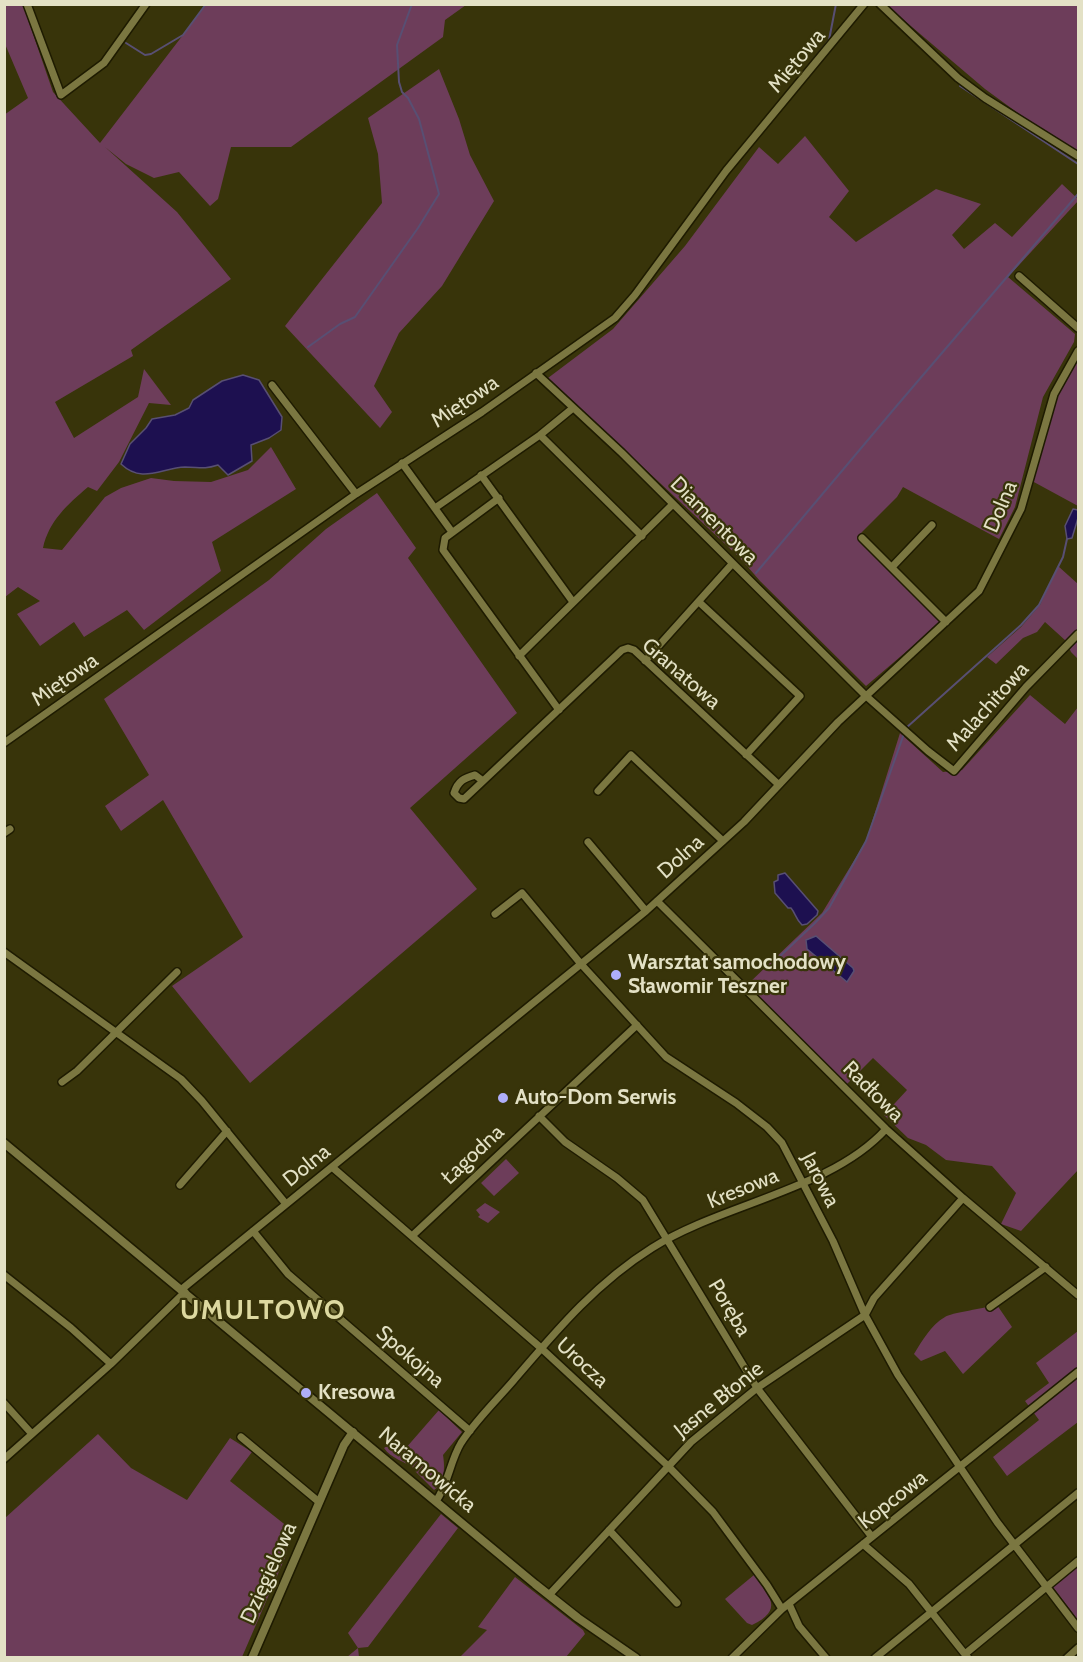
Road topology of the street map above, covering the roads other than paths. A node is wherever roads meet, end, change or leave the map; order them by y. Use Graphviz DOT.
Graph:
graph roads {
  1 [pos="27,4"];
  2 [pos="146,4"];
  3 [pos="864,4"];
  4 [pos="880,4"];
  5 [pos="1078,156"];
  6 [pos="1019,276"];
  7 [pos="1078,328"];
  8 [pos="1078,351"];
  9 [pos="536,373"];
  10 [pos="272,385"];
  11 [pos="573,408"];
  12 [pos="540,435"];
  13 [pos="402,463"];
  14 [pos="482,475"];
  15 [pos="356,494"];
  16 [pos="499,498"];
  17 [pos="673,504"];
  18 [pos="435,508"];
  19 [pos="932,525"];
  20 [pos="452,532"];
  21 [pos="642,536"];
  22 [pos="862,538"];
  23 [pos="732,564"];
  24 [pos="892,567"];
  25 [pos="573,602"];
  26 [pos="699,602"];
  27 [pos="946,622"];
  28 [pos="1078,634"];
  29 [pos="519,656"];
  30 [pos="645,661"];
  31 [pos="866,695"];
  32 [pos="559,710"];
  33 [pos="4,743"];
  34 [pos="746,754"];
  35 [pos="483,781"];
  36 [pos="778,784"];
  37 [pos="598,791"];
  38 [pos="723,841"];
  39 [pos="588,842"];
  40 [pos="657,901"];
  41 [pos="646,911"];
  42 [pos="495,914"];
  43 [pos="4,952"];
  44 [pos="581,964"];
  45 [pos="177,972"];
  46 [pos="637,1025"];
  47 [pos="117,1031"];
  48 [pos="62,1082"];
  49 [pos="539,1116"];
  50 [pos="886,1129"];
  51 [pos="227,1131"];
  52 [pos="4,1143"];
  53 [pos="332,1167"];
  54 [pos="803,1182"];
  55 [pos="180,1185"];
  56 [pos="963,1198"];
  57 [pos="286,1204"];
  58 [pos="253,1231"];
  59 [pos="412,1236"];
  60 [pos="667,1239"];
  61 [pos="1046,1267"];
  62 [pos="4,1275"];
  63 [pos="183,1291"];
  64 [pos="1078,1295"];
  65 [pos="990,1306"];
  66 [pos="865,1315"];
  67 [pos="541,1348"];
  68 [pos="111,1364"];
  69 [pos="1078,1372"];
  70 [pos="757,1388"];
  71 [pos="4,1403"];
  72 [pos="470,1431"];
  73 [pos="353,1432"];
  74 [pos="32,1434"];
  75 [pos="241,1437"];
  76 [pos="4,1459"];
  77 [pos="667,1465"];
  78 [pos="960,1468"];
  79 [pos="1078,1493"];
  80 [pos="436,1501"];
  81 [pos="319,1502"];
  82 [pos="609,1530"];
  83 [pos="872,1537"];
  84 [pos="863,1544"];
  85 [pos="1014,1544"];
  86 [pos="1078,1561"];
  87 [pos="1046,1587"];
  88 [pos="549,1595"];
  89 [pos="677,1603"];
  90 [pos="789,1604"];
  91 [pos="782,1610"];
  92 [pos="932,1612"];
  93 [pos="1078,1628"];
  94 [pos="1078,1648"];
  95 [pos="966,1656"];
  96 [pos="252,1658"];
  97 [pos="636,1658"];
  98 [pos="732,1658"];
  99 [pos="826,1658"];
  100 [pos="875,1658"];
  101 [pos="1067,1658"];
  1 -- 2 [label="street"];
  3 -- 9 [label="street, Miętowa"];
  4 -- 5 [label="street"];
  6 -- 7 [label="street"];
  8 -- 27 [label="street, Dolna"];
  9 -- 11 [label="street, Diamentowa"];
  9 -- 13 [label="street, Miętowa"];
  10 -- 15 [label="street"];
  11 -- 12 [label="street"];
  11 -- 17 [label="street, Diamentowa"];
  12 -- 14 [label="street"];
  12 -- 21 [label="street"];
  13 -- 15 [label="street, Miętowa"];
  13 -- 18 [label="street"];
  14 -- 16 [label="street"];
  14 -- 18 [label="street"];
  15 -- 33 [label="street, Miętowa"];
  16 -- 20 [label="street"];
  16 -- 25 [label="street"];
  17 -- 21 [label="street"];
  17 -- 23 [label="street, Diamentowa"];
  18 -- 20 [label="street"];
  19 -- 24 [label="street"];
  20 -- 29 [label="street"];
  21 -- 25 [label="street"];
  22 -- 24 [label="street"];
  23 -- 26 [label="street"];
  23 -- 31 [label="street, Diamentowa"];
  24 -- 27 [label="street"];
  25 -- 29 [label="street"];
  26 -- 30 [label="street"];
  26 -- 34 [label="street"];
  27 -- 31 [label="street, Dolna"];
  28 -- 31 [label="street, Malachitowa"];
  29 -- 32 [label="street"];
  30 -- 32 [label="street, Granatowa"];
  30 -- 34 [label="street, Granatowa"];
  31 -- 36 [label="street, Dolna"];
  32 -- 35 [label="street, Granatowa"];
  34 -- 36 [label="street, Granatowa"];
  36 -- 38 [label="street, Dolna"];
  37 -- 38 [label="street"];
  38 -- 40 [label="street, Dolna"];
  39 -- 41 [label="street"];
  40 -- 41 [label="street, Dolna"];
  40 -- 50 [label="street, Radłowa"];
  41 -- 44 [label="street, Dolna"];
  42 -- 44 [label="street, Jarowa"];
  43 -- 47 [label="street"];
  44 -- 46 [label="street, Jarowa"];
  44 -- 53 [label="street, Dolna"];
  45 -- 47 [label="street"];
  46 -- 49 [label="street, Łagodna"];
  46 -- 54 [label="street, Jarowa"];
  47 -- 48 [label="street"];
  47 -- 51 [label="street"];
  49 -- 59 [label="street, Łagodna"];
  49 -- 60 [label="street, Poręba"];
  50 -- 54 [label="street, Kresowa"];
  50 -- 56 [label="street, Radłowa"];
  51 -- 55 [label="street"];
  51 -- 57 [label="street"];
  52 -- 63 [label="street, Naramowicka"];
  53 -- 57 [label="street, Dolna"];
  53 -- 59 [label="street, Urocza"];
  54 -- 60 [label="street, Kresowa"];
  54 -- 66 [label="street, Jarowa"];
  56 -- 61 [label="street, Radłowa"];
  56 -- 66 [label="street"];
  57 -- 58 [label="street, Dolna"];
  58 -- 63 [label="street, Dolna"];
  58 -- 72 [label="street, Spokojna"];
  59 -- 67 [label="street, Urocza"];
  60 -- 67 [label="street, Kresowa"];
  60 -- 70 [label="street, Poręba"];
  61 -- 64 [label="street, Radłowa"];
  61 -- 65 [label="street"];
  62 -- 68 [label="street"];
  63 -- 68 [label="street, Dolna"];
  63 -- 73 [label="street, Naramowicka"];
  66 -- 70 [label="street, Jasne Błonie"];
  66 -- 78 [label="street, Jarowa"];
  67 -- 72 [label="street, Kresowa"];
  67 -- 77 [label="street, Urocza"];
  68 -- 74 [label="street, Dolna"];
  69 -- 78 [label="street, Kopcowa"];
  70 -- 77 [label="street, Jasne Błonie"];
  70 -- 83 [label="street, Poręba"];
  71 -- 74 [label="street"];
  72 -- 80 [label="street, Kresowa"];
  73 -- 80 [label="street, Naramowicka"];
  73 -- 81 [label="street, Dzięgielowa"];
  74 -- 76 [label="street, Dolna"];
  75 -- 81 [label="street"];
  77 -- 82 [label="street, Jasne Błonie"];
  77 -- 91 [label="street, Urocza"];
  78 -- 83 [label="street, Kopcowa"];
  78 -- 85 [label="street, Jarowa"];
  79 -- 85 [label="street"];
  80 -- 88 [label="street, Naramowicka"];
  81 -- 96 [label="street, Dzięgielowa"];
  82 -- 88 [label="street, Jasne Błonie"];
  82 -- 89 [label="street"];
  83 -- 84 [label="street, Kopcowa"];
  84 -- 90 [label="street, Kopcowa"];
  84 -- 92 [label="street"];
  85 -- 87 [label="street, Jarowa"];
  85 -- 92 [label="street"];
  86 -- 87 [label="street"];
  87 -- 93 [label="street, Jarowa"];
  87 -- 95 [label="street"];
  88 -- 97 [label="street, Naramowicka"];
  90 -- 91 [label="street, Kopcowa"];
  90 -- 99 [label="street"];
  91 -- 98 [label="street, Kopcowa"];
  92 -- 95 [label="street"];
  92 -- 100 [label="street"];
  94 -- 101 [label="street"];
}
